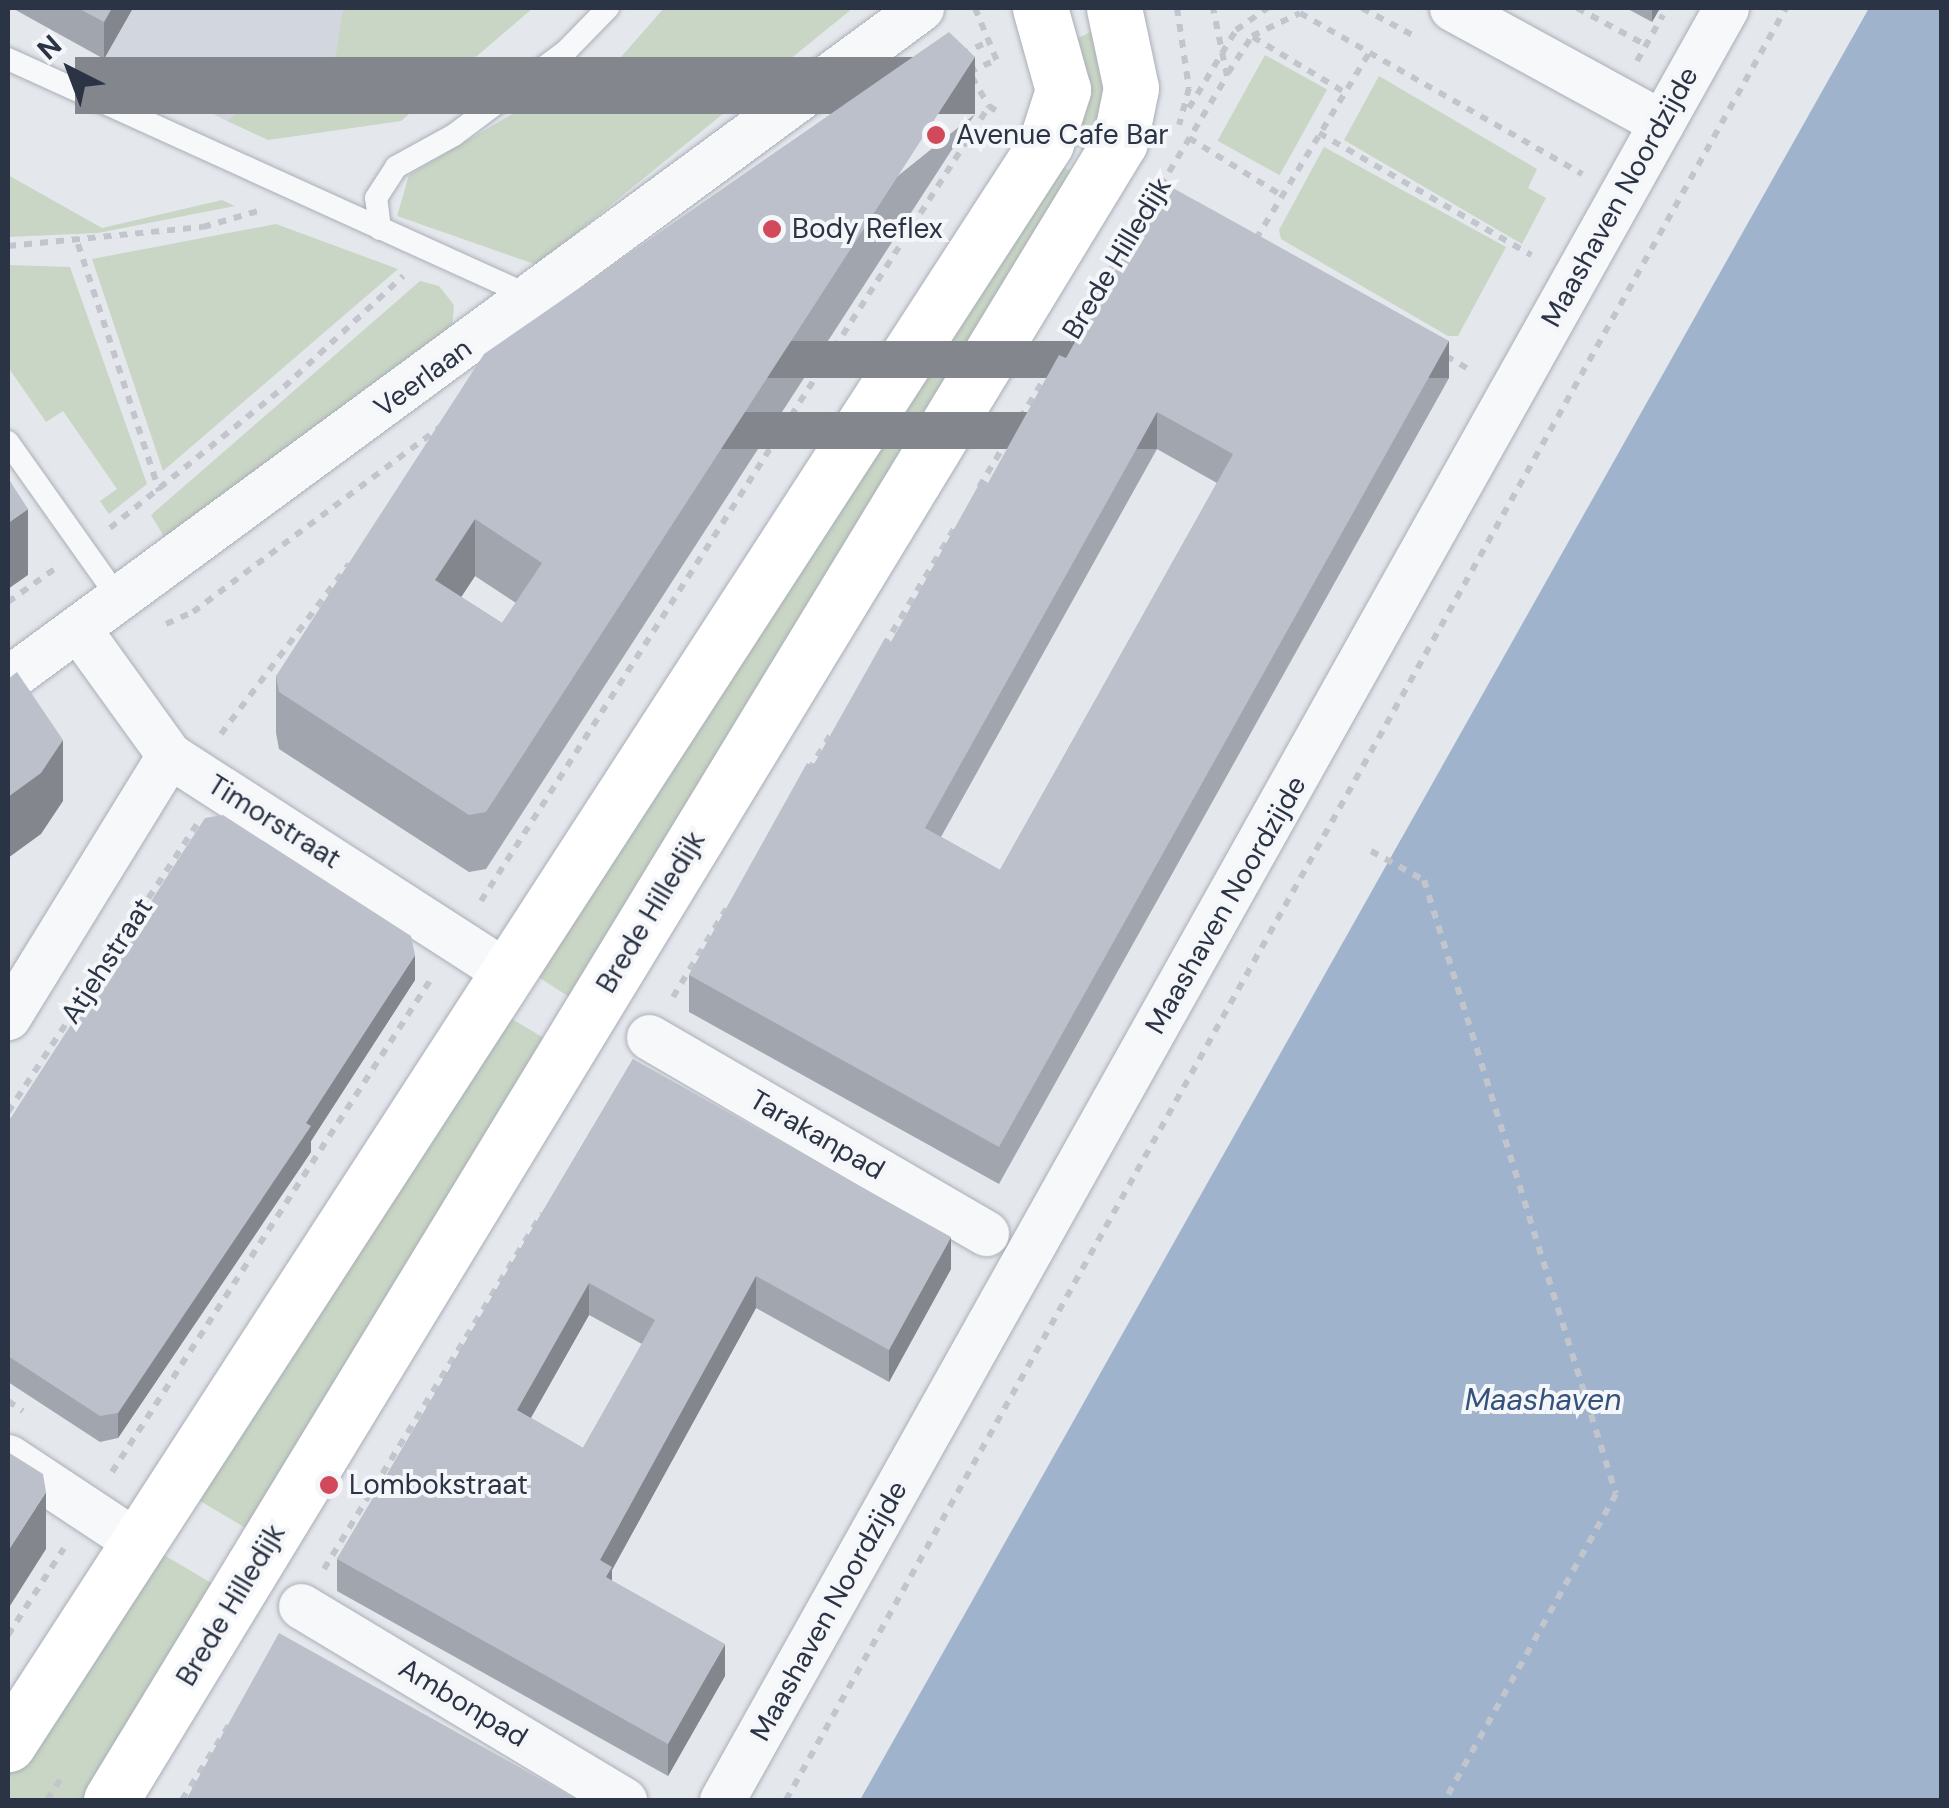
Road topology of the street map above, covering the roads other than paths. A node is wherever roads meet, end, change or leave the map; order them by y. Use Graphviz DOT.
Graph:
graph roads {
  1 [pos="608,8"];
  2 [pos="920,8"];
  3 [pos="1114,8"];
  4 [pos="1452,8"];
  5 [pos="1726,8"];
  6 [pos="1042,14"];
  7 [pos="8,59"];
  8 [pos="1662,123"];
  9 [pos="380,229"];
  10 [pos="532,297"];
  11 [pos="8,442"];
  12 [pos="41,488"];
  13 [pos="18,504"];
  14 [pos="136,615"];
  15 [pos="78,630"];
  16 [pos="8,679"];
  17 [pos="169,755"];
  18 [pos="509,974"];
  19 [pos="8,1017"];
  20 [pos="649,1038"];
  21 [pos="986,1233"];
  22 [pos="8,1456"];
  23 [pos="138,1543"];
  24 [pos="301,1606"];
  25 [pos="8,1744"];
  26 [pos="111,1800"];
  27 [pos="624,1800"];
  28 [pos="722,1800"];
  1 -- 9 [label="lane"];
  2 -- 10 [label="street, Veerlaan"];
  3 -- 26 [label="street, Brede Hilledijk"];
  4 -- 8 [label="street"];
  5 -- 8 [label="street, Maashaven Noordzijde"];
  6 -- 18 [label="street"];
  7 -- 9 [label="lane"];
  8 -- 28 [label="street, Maashaven Noordzijde"];
  9 -- 10 [label="lane"];
  10 -- 14 [label="street, Veerlaan"];
  11 -- 12 [label="lane"];
  12 -- 13 [label="lane"];
  12 -- 14 [label="lane"];
  14 -- 15 [label="street, Veerlaan"];
  15 -- 16 [label="street, Veerlaan"];
  15 -- 17 [label="street, Timorstraat"];
  17 -- 18 [label="street, Timorstraat"];
  17 -- 19 [label="street, Atjehstraat"];
  18 -- 23 [label="street"];
  20 -- 21 [label="street, Tarakanpad"];
  22 -- 23 [label="street"];
  23 -- 25 [label="street"];
  24 -- 27 [label="street, Ambonpad"];
}
